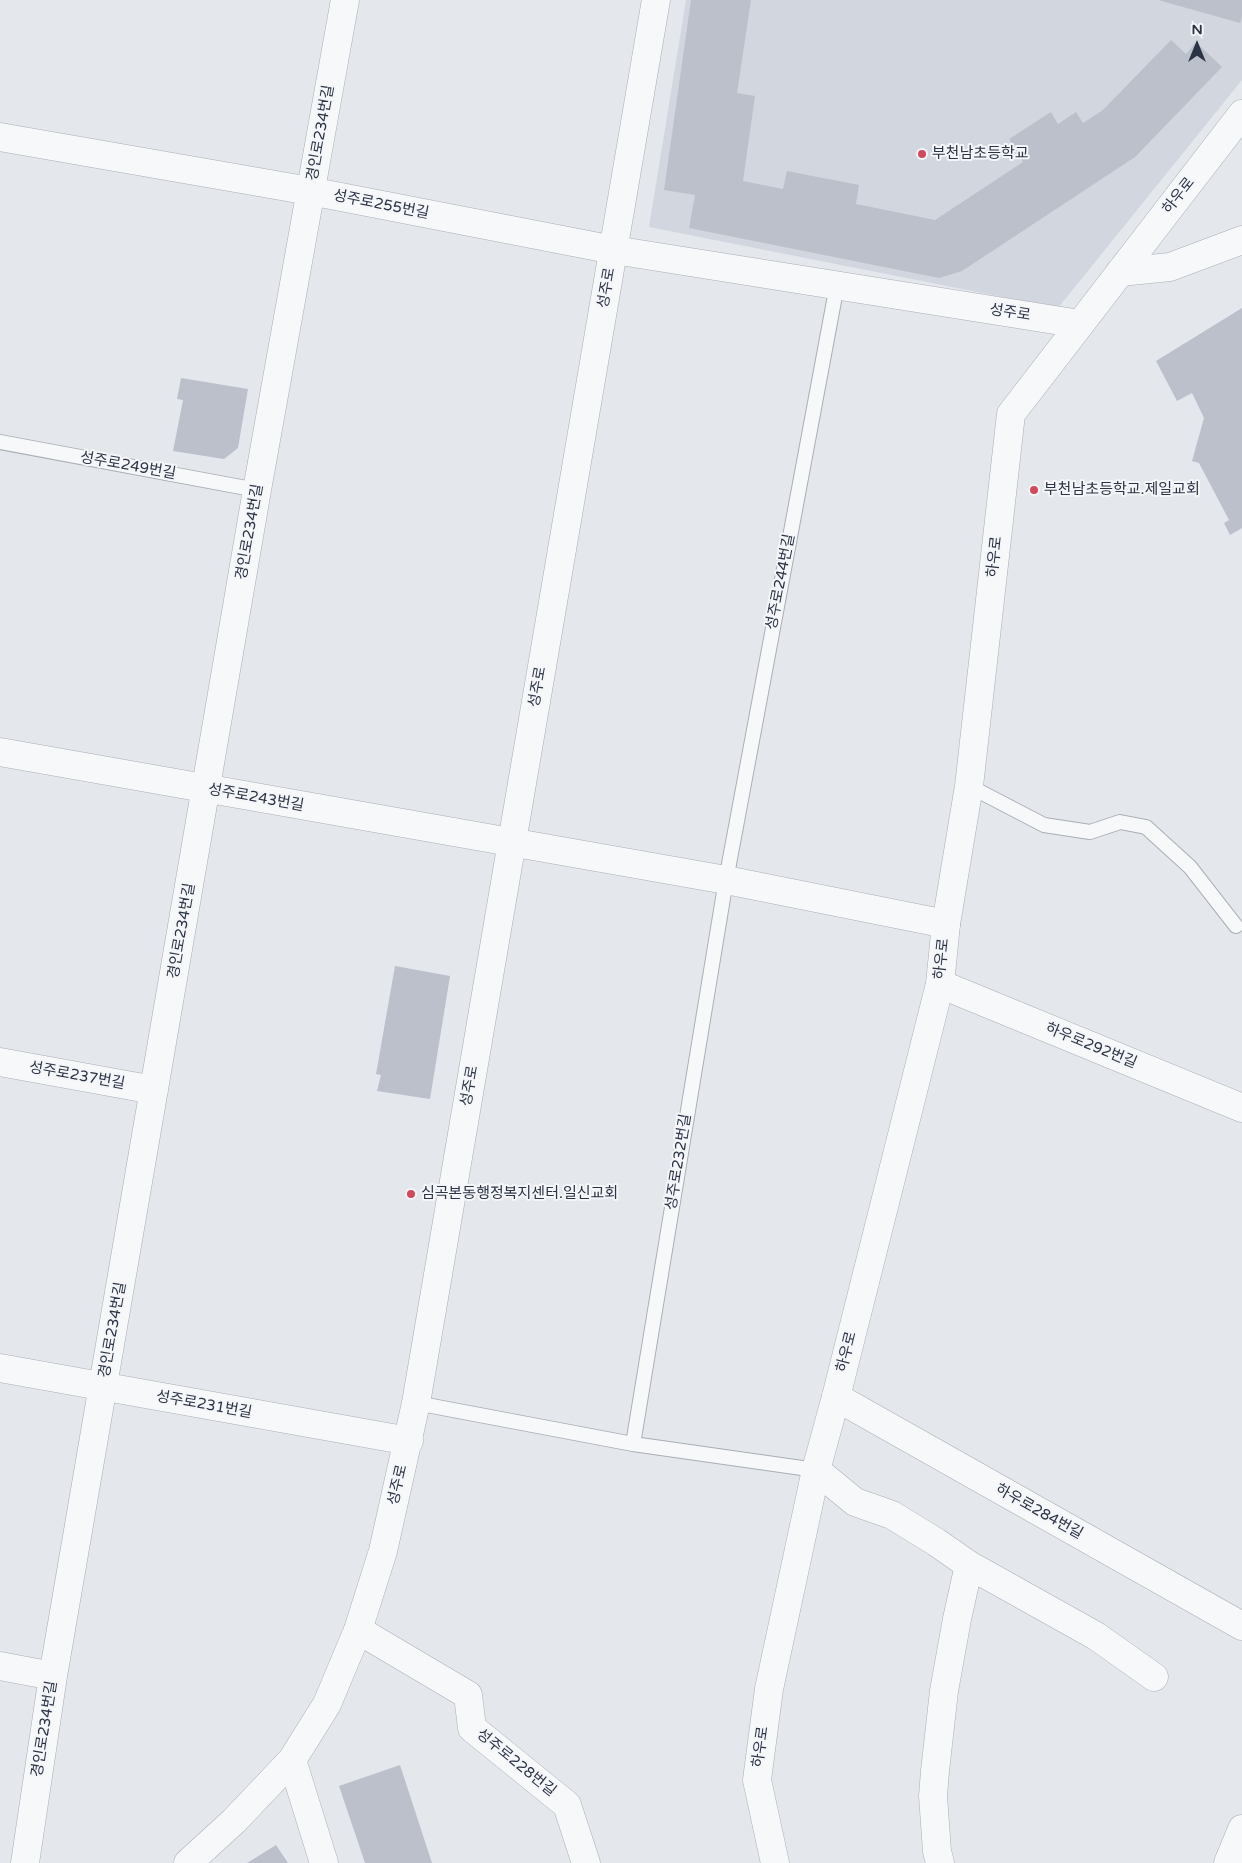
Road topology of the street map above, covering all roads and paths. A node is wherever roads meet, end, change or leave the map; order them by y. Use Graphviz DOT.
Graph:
graph roads {
  1 [pos="345,0"];
  2 [pos="656,0"];
  3 [pos="1242,114"];
  4 [pos="0,137"];
  5 [pos="310,191"];
  6 [pos="1242,240"];
  7 [pos="614,250"];
  8 [pos="1120,272"];
  9 [pos="837,285"];
  10 [pos="1080,324"];
  11 [pos="0,442"];
  12 [pos="257,490"];
  13 [pos="0,752"];
  14 [pos="969,786"];
  15 [pos="206,790"];
  16 [pos="512,841"];
  17 [pos="726,880"];
  18 [pos="946,924"];
  19 [pos="1236,926"];
  20 [pos="940,984"];
  21 [pos="0,1062"];
  22 [pos="154,1090"];
  23 [pos="1242,1108"];
  24 [pos="0,1368"];
  25 [pos="103,1387"];
  26 [pos="836,1397"];
  27 [pos="416,1403"];
  28 [pos="409,1441"];
  29 [pos="633,1444"];
  30 [pos="816,1470"];
  31 [pos="969,1565"];
  32 [pos="1242,1626"];
  33 [pos="358,1630"];
  34 [pos="0,1666"];
  35 [pos="53,1676"];
  36 [pos="1154,1677"];
  37 [pos="292,1760"];
  38 [pos="1242,1829"];
  39 [pos="25,1863"];
  40 [pos="188,1863"];
  41 [pos="324,1863"];
  42 [pos="586,1863"];
  43 [pos="775,1863"];
  44 [pos="940,1863"];
  45 [pos="1228,1863"];
  1 -- 5 [label="street, 경인로234번길"];
  2 -- 7 [label="street, 성주로"];
  3 -- 8 [label="street, 하우로"];
  4 -- 5 [label="street, 성주로255번길"];
  5 -- 7 [label="street, 성주로255번길"];
  5 -- 12 [label="street, 경인로234번길"];
  6 -- 8 [label="street"];
  7 -- 9 [label="street, 성주로"];
  7 -- 16 [label="street, 성주로"];
  8 -- 10 [label="street, 하우로"];
  9 -- 10 [label="street, 성주로"];
  9 -- 17 [label="lane, 성주로244번길"];
  10 -- 14 [label="street, 하우로"];
  11 -- 12 [label="lane, 성주로249번길"];
  12 -- 15 [label="street, 경인로234번길"];
  13 -- 15 [label="street, 성주로243번길"];
  14 -- 18 [label="street, 하우로"];
  14 -- 19 [label="lane"];
  15 -- 16 [label="street, 성주로243번길"];
  15 -- 22 [label="street, 경인로234번길"];
  16 -- 17 [label="street"];
  16 -- 27 [label="street, 성주로"];
  17 -- 18 [label="street"];
  17 -- 29 [label="lane, 성주로232번길"];
  18 -- 20 [label="street, 하우로"];
  20 -- 23 [label="street, 하우로292번길"];
  20 -- 26 [label="street, 하우로"];
  21 -- 22 [label="street, 성주로237번길"];
  22 -- 25 [label="street, 경인로234번길"];
  24 -- 25 [label="street, 성주로231번길"];
  25 -- 28 [label="street, 성주로231번길"];
  25 -- 35 [label="street, 경인로234번길"];
  26 -- 30 [label="street, 하우로"];
  26 -- 32 [label="street, 하우로284번길"];
  27 -- 28 [label="street, 성주로"];
  27 -- 29 [label="lane"];
  28 -- 33 [label="street, 성주로"];
  29 -- 30 [label="lane"];
  30 -- 31 [label="street"];
  30 -- 43 [label="street, 하우로"];
  31 -- 36 [label="street"];
  31 -- 44 [label="street"];
  33 -- 37 [label="street, 성주로"];
  33 -- 42 [label="street, 성주로228번길"];
  34 -- 35 [label="street"];
  35 -- 39 [label="street, 경인로234번길"];
  37 -- 40 [label="street, 성주로"];
  37 -- 41 [label="street"];
  38 -- 45 [label="street"];
}
